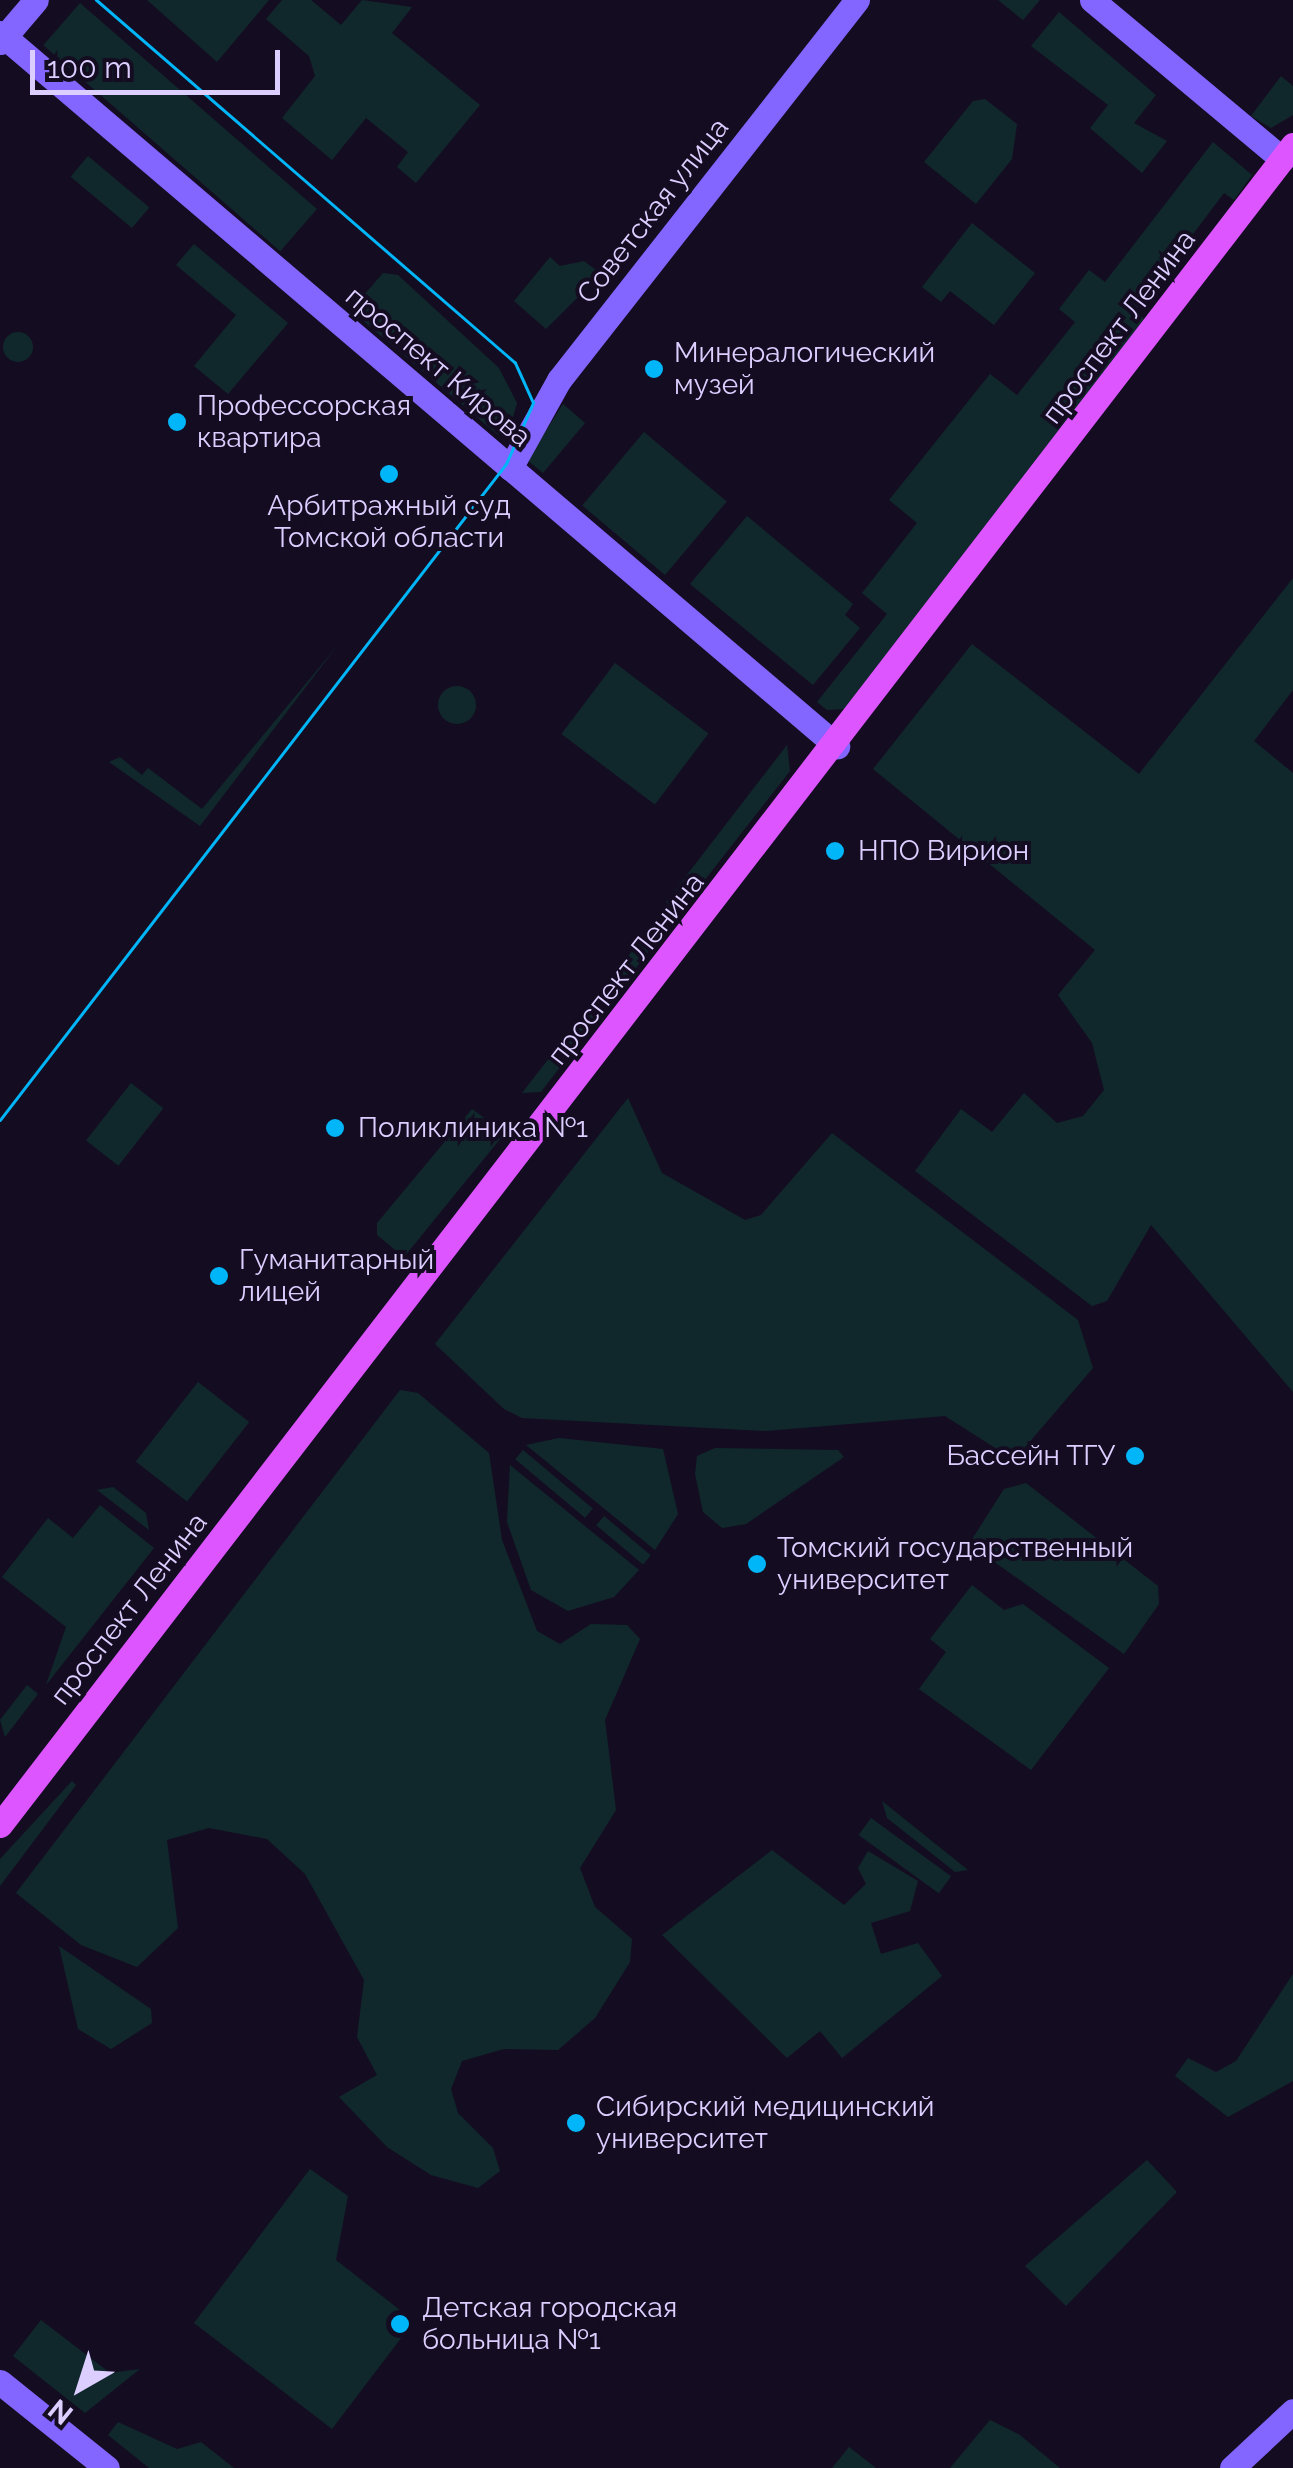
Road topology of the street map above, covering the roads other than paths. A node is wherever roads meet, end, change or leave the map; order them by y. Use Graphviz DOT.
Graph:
graph roads {
  1 [pos="36,0"];
  2 [pos="856,0"];
  3 [pos="1092,0"];
  4 [pos="1,38"];
  5 [pos="1288,152"];
  6 [pos="510,468"];
  7 [pos="837,746"];
  8 [pos="0,1825"];
  9 [pos="0,2382"];
  10 [pos="1293,2411"];
  11 [pos="107,2468"];
  12 [pos="1232,2468"];
  1 -- 4 [label="main road"];
  2 -- 6 [label="main road, Советская улица"];
  3 -- 5 [label="main road"];
  4 -- 6 [label="main road, проспект Кирова"];
  5 -- 7 [label="main road, проспект Ленина"];
  6 -- 7 [label="main road, проспект Кирова"];
  7 -- 8 [label="main road, проспект Ленина"];
  9 -- 11 [label="main road"];
  10 -- 12 [label="main road"];
}
